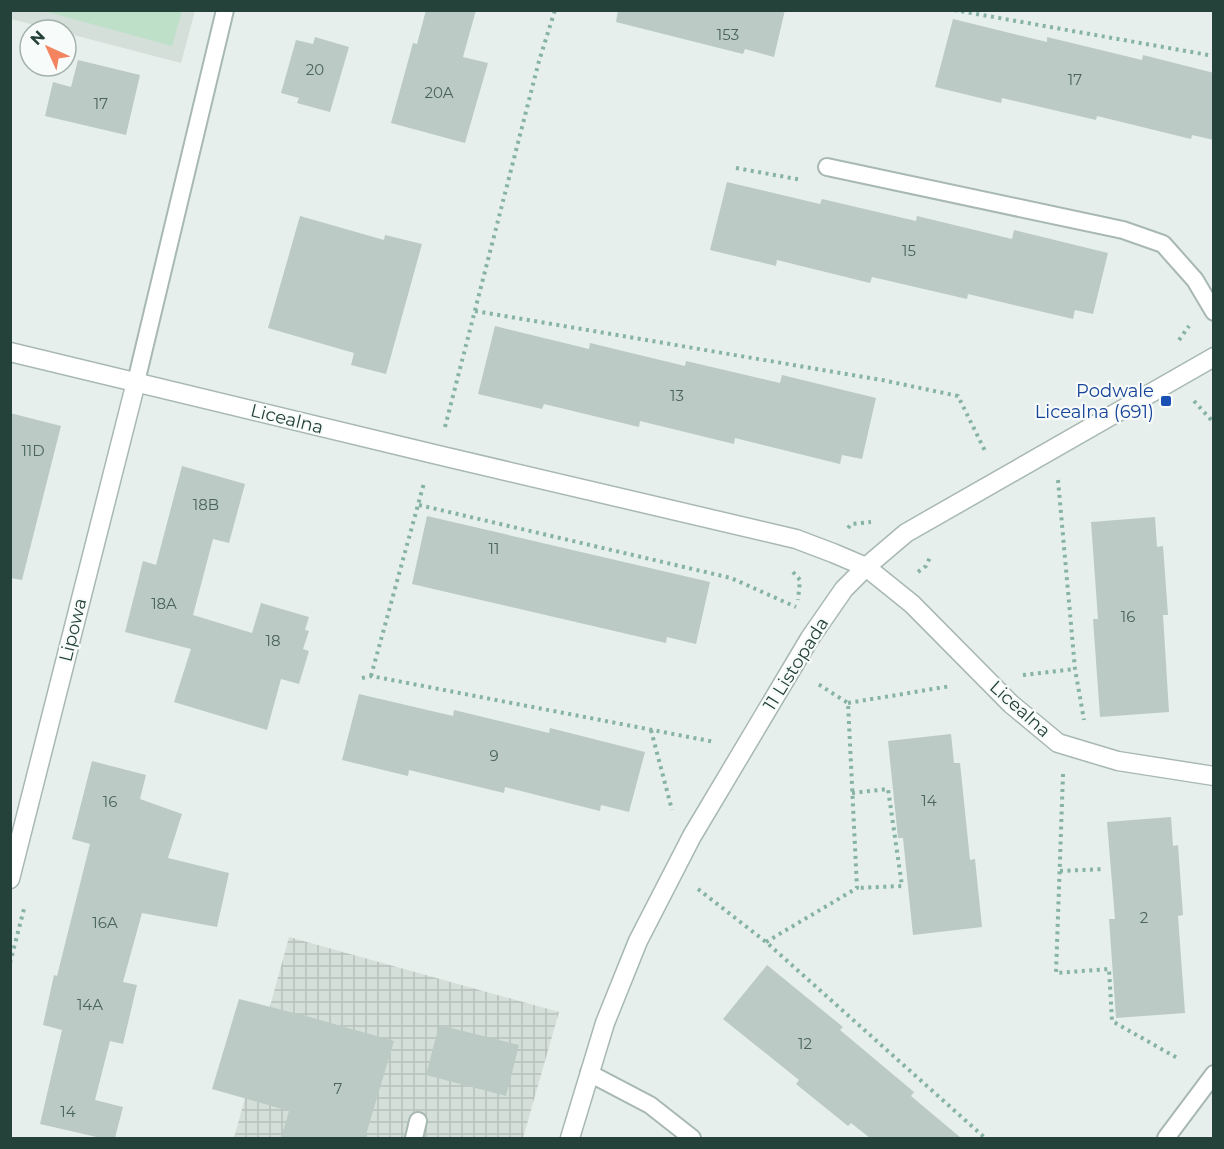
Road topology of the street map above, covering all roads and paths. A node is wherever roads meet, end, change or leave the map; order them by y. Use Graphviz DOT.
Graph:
graph roads {
  1 [pos="225,10"];
  2 [pos="555,10"];
  3 [pos="954,10"];
  4 [pos="1214,56"];
  5 [pos="827,167"];
  6 [pos="475,311"];
  7 [pos="1214,312"];
  8 [pos="10,352"];
  9 [pos="1214,357"];
  10 [pos="136,382"];
  11 [pos="1191,398"];
  12 [pos="1214,423"];
  13 [pos="438,455"];
  14 [pos="988,456"];
  15 [pos="427,473"];
  16 [pos="1057,474"];
  17 [pos="419,505"];
  18 [pos="866,567"];
  19 [pos="797,608"];
  20 [pos="371,676"];
  21 [pos="362,678"];
  22 [pos="815,682"];
  23 [pos="1084,721"];
  24 [pos="651,730"];
  25 [pos="717,742"];
  26 [pos="1064,767"];
  27 [pos="1214,776"];
  28 [pos="852,793"];
  29 [pos="674,818"];
  30 [pos="1104,869"];
  31 [pos="1060,871"];
  32 [pos="10,879"];
  33 [pos="695,887"];
  34 [pos="857,888"];
  35 [pos="766,942"];
  36 [pos="1179,1059"];
  37 [pos="589,1073"];
  38 [pos="1214,1074"];
  39 [pos="418,1121"];
  40 [pos="414,1138"];
  41 [pos="570,1138"];
  42 [pos="692,1138"];
  43 [pos="984,1138"];
  44 [pos="1166,1138"];
  1 -- 10 [label="lane"];
  2 -- 6 [label="path"];
  3 -- 4 [label="path"];
  5 -- 7 [label="lane"];
  6 -- 13 [label="path"];
  6 -- 14 [label="path"];
  8 -- 10 [label="street, Licealna"];
  9 -- 18 [label="street, 11 Listopada"];
  10 -- 13 [label="street, Licealna"];
  10 -- 32 [label="street, Lipowa"];
  11 -- 12 [label="path"];
  13 -- 18 [label="street, Licealna"];
  15 -- 17 [label="path"];
  16 -- 23 [label="path"];
  17 -- 19 [label="path"];
  17 -- 20 [label="path"];
  18 -- 27 [label="street, Licealna"];
  18 -- 37 [label="street, 11 Listopada"];
  20 -- 21 [label="path"];
  20 -- 24 [label="path"];
  22 -- 28 [label="path"];
  24 -- 25 [label="path"];
  24 -- 29 [label="path"];
  26 -- 31 [label="path"];
  28 -- 34 [label="path"];
  28 -- 34 [label="path"];
  30 -- 31 [label="path"];
  31 -- 36 [label="path"];
  33 -- 35 [label="path"];
  34 -- 35 [label="path"];
  35 -- 43 [label="path"];
  37 -- 41 [label="street, 11 Listopada"];
  37 -- 42 [label="lane"];
  38 -- 44 [label="lane"];
  39 -- 40 [label="lane"];
}
